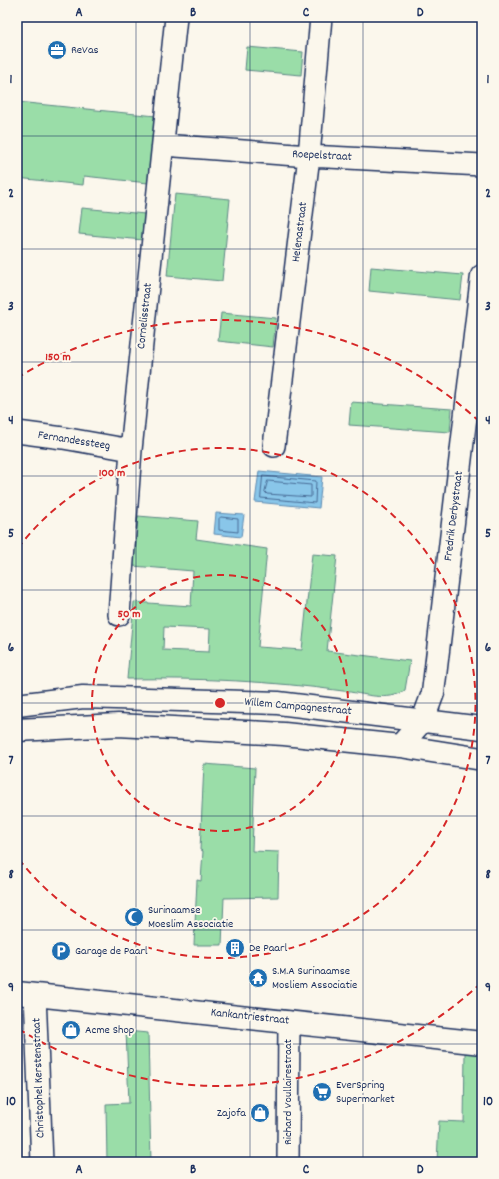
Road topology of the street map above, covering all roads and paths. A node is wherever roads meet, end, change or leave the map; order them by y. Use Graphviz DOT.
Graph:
graph roads {
  1 [pos="176,17"];
  2 [pos="321,17"];
  3 [pos="163,145"];
  4 [pos="309,156"];
  5 [pos="482,165"];
  6 [pos="482,276"];
  7 [pos="17,432"];
  8 [pos="274,446"];
  9 [pos="131,450"];
  10 [pos="119,614"];
  11 [pos="17,705"];
  12 [pos="422,720"];
  13 [pos="482,728"];
  14 [pos="17,730"];
  15 [pos="400,746"];
  16 [pos="482,759"];
  17 [pos="26,994"];
  18 [pos="289,1022"];
  19 [pos="482,1043"];
  20 [pos="42,1162"];
  21 [pos="288,1162"];
  1 -- 3 [label="street, Cornelisstraat"];
  2 -- 4 [label="street, Helenastraat"];
  3 -- 4 [label="street, Roepelstraat"];
  3 -- 9 [label="street, Cornelisstraat"];
  4 -- 5 [label="street, Roepelstraat"];
  4 -- 8 [label="street, Helenastraat"];
  6 -- 12 [label="main road, Fredrik Derbystraat"];
  7 -- 9 [label="street, Fernandessteeg"];
  9 -- 10 [label="street, Cornelisstraat"];
  11 -- 12 [label="main road, Willem Campagnestraat"];
  12 -- 13 [label="main road, Willem Campagnestraat"];
  12 -- 15 [label="main road, Fredrik Derbystraat"];
  14 -- 15 [label="main road"];
  15 -- 16 [label="main road"];
  17 -- 18 [label="main road, Kankantriestraat"];
  17 -- 20 [label="street, Christophel Kerstenstraat"];
  18 -- 19 [label="main road, Kankantriestraat"];
  18 -- 21 [label="street, Richard Voullairestraat"];
}
